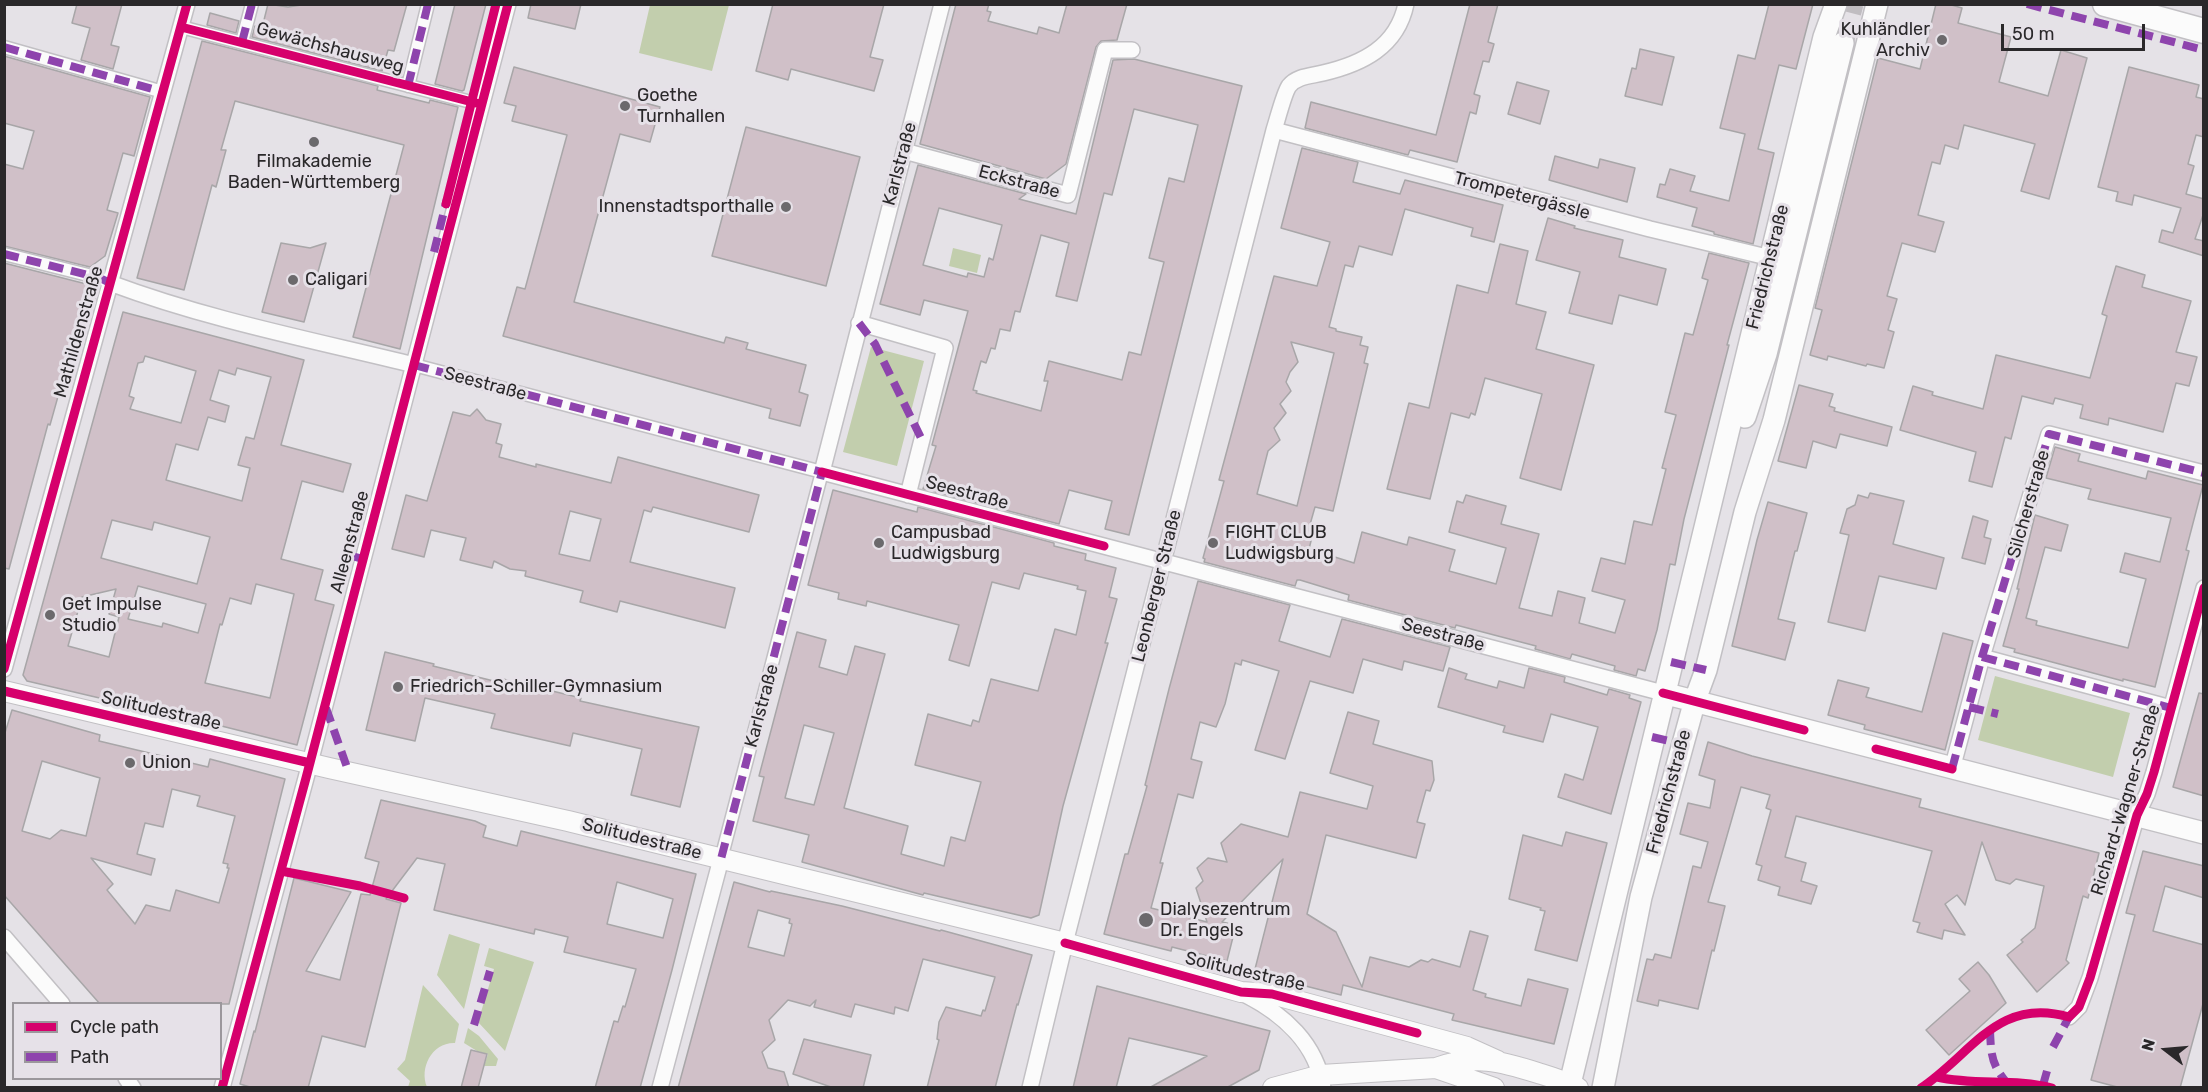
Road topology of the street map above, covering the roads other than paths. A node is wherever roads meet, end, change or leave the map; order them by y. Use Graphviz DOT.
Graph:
graph roads {
  1 [pos="187,4"];
  2 [pos="252,4"];
  3 [pos="429,4"];
  4 [pos="508,4"];
  5 [pos="942,4"];
  6 [pos="1406,4"];
  7 [pos="1836,4"];
  8 [pos="1877,4"];
  9 [pos="2105,4"];
  10 [pos="181,27"];
  11 [pos="2204,31"];
  12 [pos="242,42"];
  13 [pos="1843,43"];
  14 [pos="4,47"];
  15 [pos="1132,50"];
  16 [pos="408,86"];
  17 [pos="163,92"];
  18 [pos="471,102"];
  19 [pos="1274,130"];
  20 [pos="904,151"];
  21 [pos="4,254"];
  22 [pos="1771,258"];
  23 [pos="110,283"];
  24 [pos="859,323"];
  25 [pos="1766,354"];
  26 [pos="414,365"];
  27 [pos="822,472"];
  28 [pos="2204,473"];
  29 [pos="908,495"];
  30 [pos="1745,512"];
  31 [pos="1704,531"];
  32 [pos="1163,561"];
  33 [pos="2204,588"];
  34 [pos="1982,657"];
  35 [pos="4,669"];
  36 [pos="4,691"];
  37 [pos="1663,693"];
  38 [pos="1695,700"];
  39 [pos="2171,708"];
  40 [pos="310,763"];
  41 [pos="1952,769"];
  42 [pos="2137,815"];
  43 [pos="2204,833"];
  44 [pos="721,859"];
  45 [pos="4,937"];
  46 [pos="1065,943"];
  47 [pos="1241,992"];
  48 [pos="60,1002"];
  49 [pos="2069,1017"];
  50 [pos="1498,1060"];
  51 [pos="1436,1068"];
  52 [pos="1322,1081"];
  53 [pos="1601,1083"];
  54 [pos="1572,1086"];
  55 [pos="222,1088"];
  56 [pos="660,1088"];
  57 [pos="1030,1088"];
  58 [pos="1273,1088"];
  59 [pos="1494,1088"];
  1 -- 10 [label="street, Mathildenstraße"];
  2 -- 12 [label="street"];
  3 -- 16 [label="street"];
  4 -- 26 [label="street, Alleenstraße"];
  5 -- 20 [label="street, Karlstraße"];
  6 -- 19 [label="street, Leonberger Straße"];
  7 -- 22 [label="main road, Friedrichstraße"];
  8 -- 30 [label="main road, Friedrichstraße"];
  9 -- 11 [label="main road"];
  10 -- 12 [label="street, Gewächshausweg"];
  10 -- 17 [label="street, Mathildenstraße"];
  12 -- 16 [label="street, Gewächshausweg"];
  13 -- 25 [label="main road, Friedrichstraße"];
  14 -- 17 [label="street"];
  15 -- 20 [label="street, Eckstraße"];
  16 -- 18 [label="street, Gewächshausweg"];
  17 -- 23 [label="street, Mathildenstraße"];
  19 -- 22 [label="street, Trompetergässle"];
  19 -- 32 [label="street, Leonberger Straße"];
  20 -- 24 [label="street, Karlstraße"];
  21 -- 23 [label="street, Seestraße"];
  22 -- 31 [label="main road, Friedrichstraße"];
  23 -- 26 [label="street, Seestraße"];
  23 -- 35 [label="street, Mathildenstraße"];
  24 -- 27 [label="street, Karlstraße"];
  24 -- 29 [label="street"];
  25 -- 30 [label="main road, Friedrichstraße"];
  25 -- 31 [label="main road, Friedrichstraße"];
  26 -- 27 [label="street, Seestraße"];
  26 -- 40 [label="street, Alleenstraße"];
  27 -- 29 [label="street, Seestraße"];
  27 -- 44 [label="street, Karlstraße"];
  28 -- 34 [label="street, Silcherstraße"];
  29 -- 32 [label="street, Seestraße"];
  30 -- 38 [label="main road, Friedrichstraße"];
  31 -- 37 [label="main road, Friedrichstraße"];
  32 -- 37 [label="street, Seestraße"];
  32 -- 46 [label="street, Leonberger Straße"];
  33 -- 39 [label="street, Richard-Wagner-Straße"];
  34 -- 39 [label="street"];
  34 -- 41 [label="street"];
  36 -- 40 [label="street, Solitudestraße"];
  37 -- 38 [label="main road"];
  37 -- 54 [label="main road, Friedrichstraße"];
  38 -- 41 [label="main road"];
  38 -- 53 [label="main road, Friedrichstraße"];
  39 -- 42 [label="street, Richard-Wagner-Straße"];
  40 -- 44 [label="street, Solitudestraße"];
  40 -- 55 [label="street, Alleenstraße"];
  41 -- 42 [label="main road"];
  42 -- 43 [label="main road"];
  42 -- 49 [label="street, Richard-Wagner-Straße"];
  44 -- 46 [label="street, Solitudestraße"];
  44 -- 56 [label="street, Karlstraße"];
  45 -- 48 [label="street"];
  46 -- 47 [label="street, Solitudestraße"];
  46 -- 57 [label="street, Leonberger Straße"];
  47 -- 50 [label="street, Solitudestraße"];
  47 -- 52 [label="street, Solitudestraße"];
  50 -- 51 [label="street"];
  50 -- 54 [label="street, Solitudestraße"];
  51 -- 52 [label="street"];
  51 -- 59 [label="street"];
  52 -- 58 [label="street"];
}
